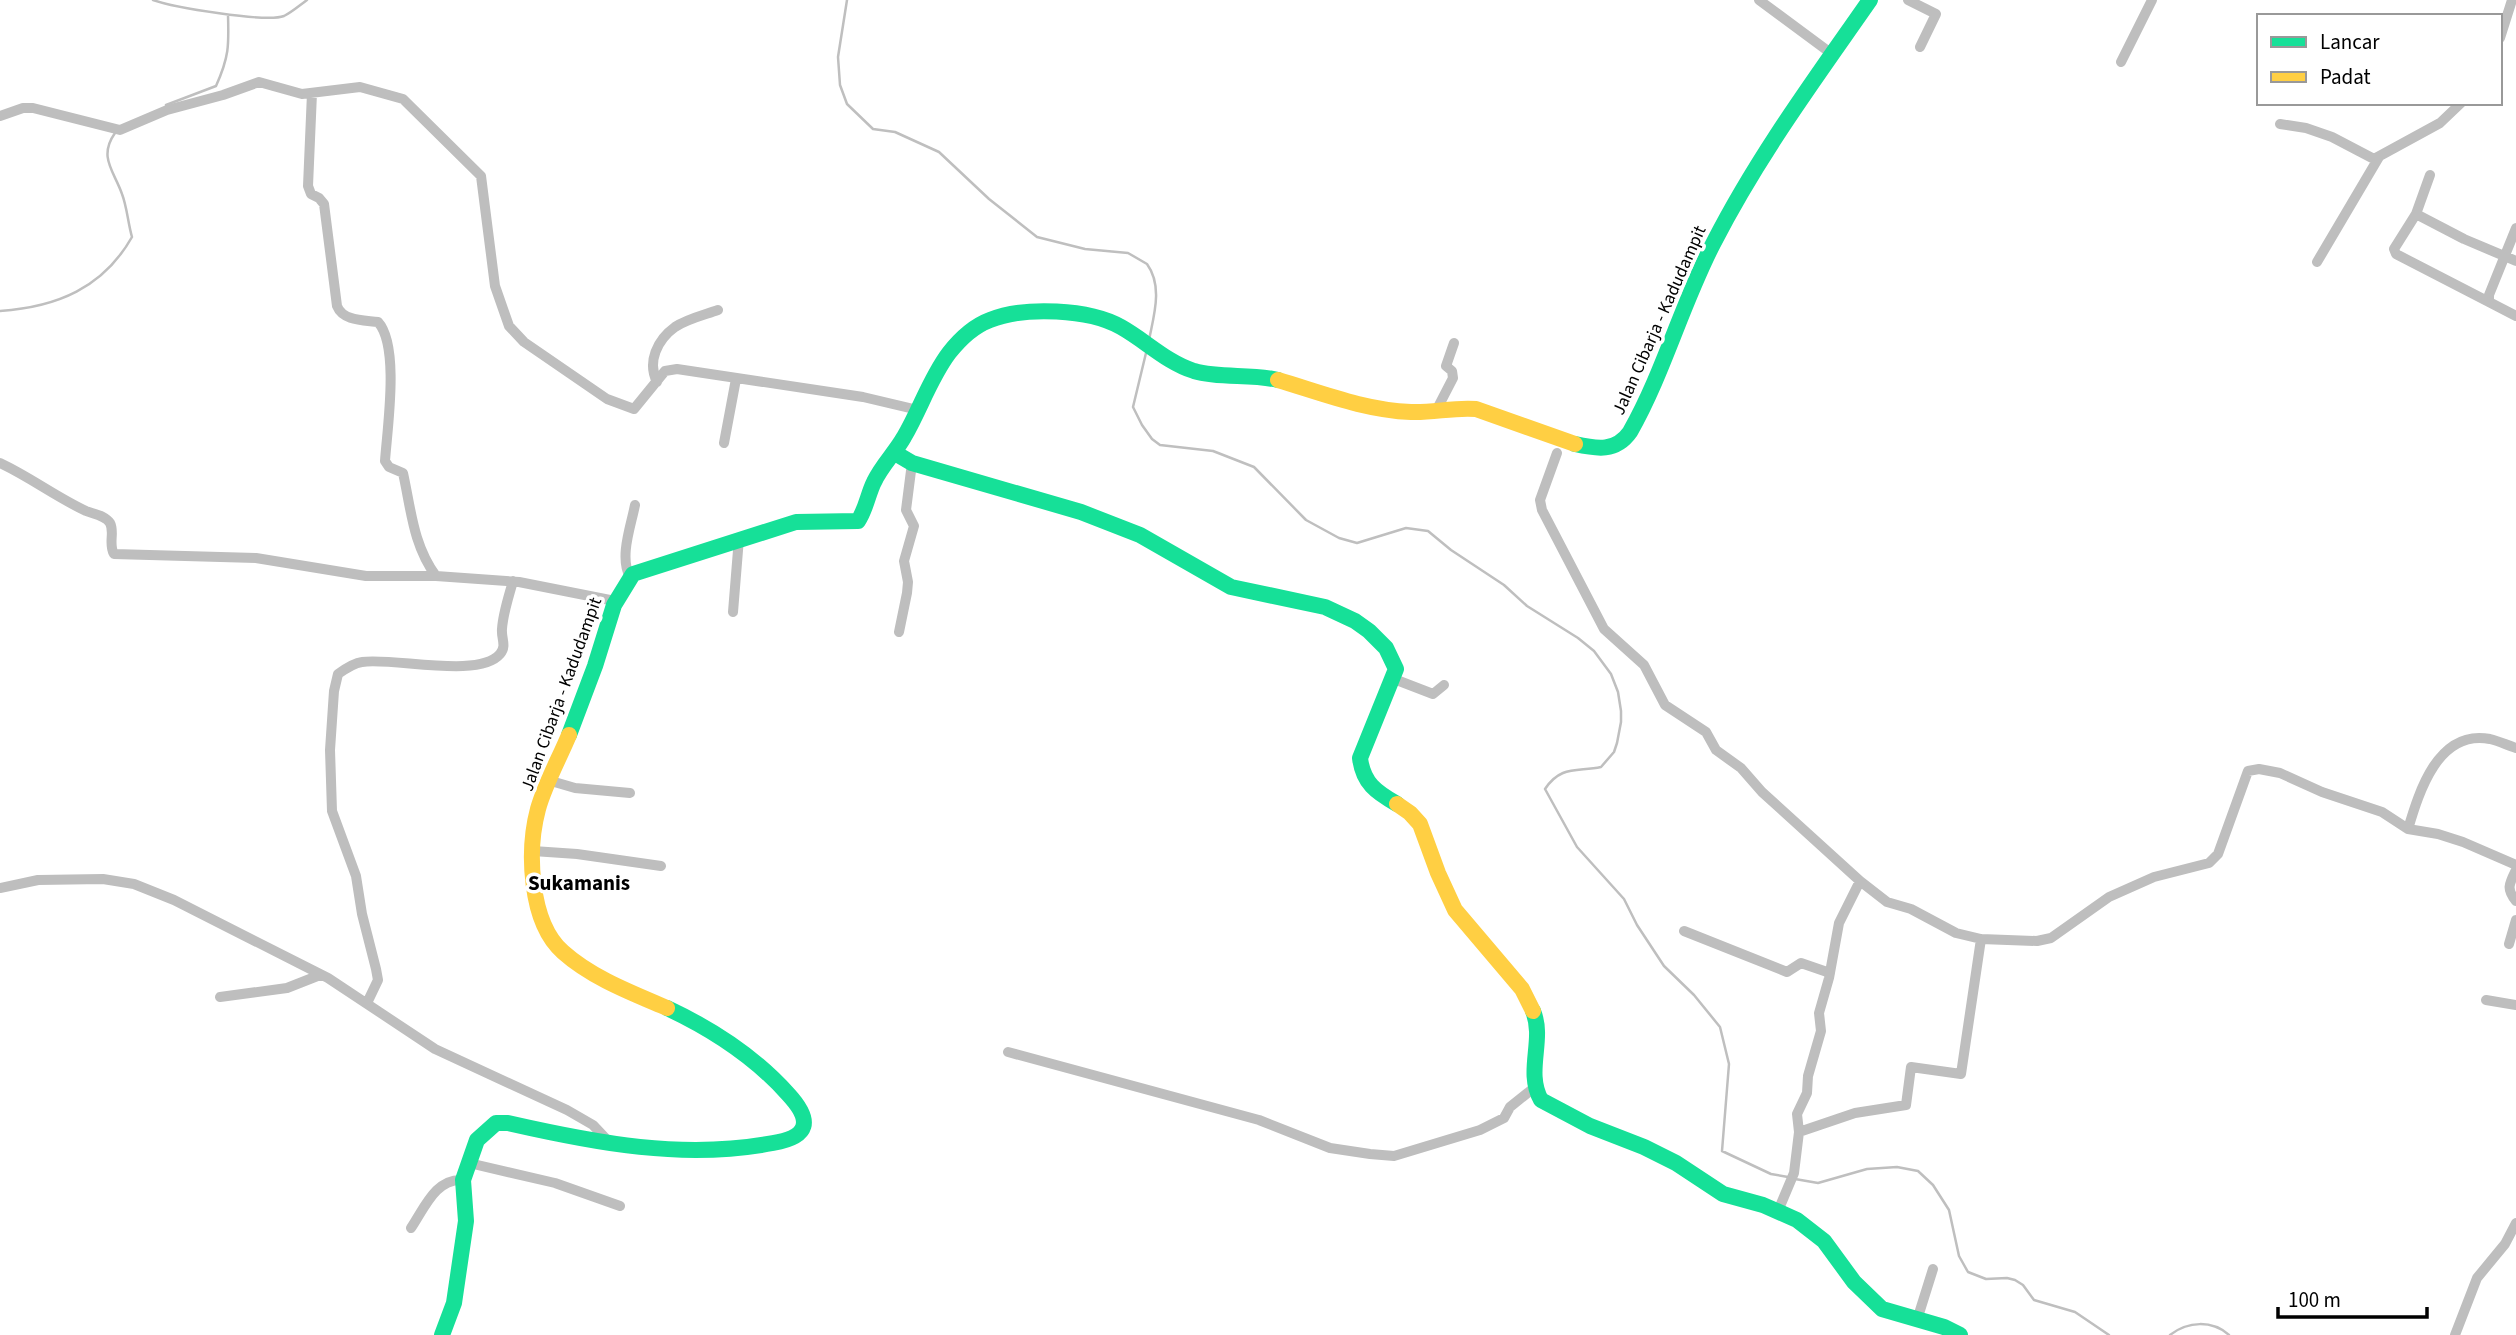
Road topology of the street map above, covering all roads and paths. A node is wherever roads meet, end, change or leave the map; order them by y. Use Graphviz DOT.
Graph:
graph roads {
  1 [pos="1759,0"];
  2 [pos="1870,0"];
  3 [pos="1908,0"];
  4 [pos="2152,0"];
  5 [pos="2512,0"];
  6 [pos="2502,32"];
  7 [pos="1920,47"];
  8 [pos="1832,54"];
  9 [pos="2121,62"];
  10 [pos="312,93"];
  11 [pos="2459,105"];
  12 [pos="0,116"];
  13 [pos="2280,124"];
  14 [pos="2379,157"];
  15 [pos="2430,174"];
  16 [pos="2416,214"];
  17 [pos="2516,228"];
  18 [pos="2511,259"];
  19 [pos="2317,262"];
  20 [pos="2489,302"];
  21 [pos="718,310"];
  22 [pos="2516,316"];
  23 [pos="1454,342"];
  24 [pos="736,379"];
  25 [pos="657,382"];
  26 [pos="1437,409"];
  27 [pos="918,410"];
  28 [pos="724,443"];
  29 [pos="894,453"];
  30 [pos="1557,453"];
  31 [pos="0,463"];
  32 [pos="912,463"];
  33 [pos="635,505"];
  34 [pos="740,538"];
  35 [pos="436,576"];
  36 [pos="630,577"];
  37 [pos="513,581"];
  38 [pos="615,601"];
  39 [pos="733,612"];
  40 [pos="899,632"];
  41 [pos="1394,679"];
  42 [pos="1444,685"];
  43 [pos="2516,748"];
  44 [pos="551,781"];
  45 [pos="630,793"];
  46 [pos="2408,829"];
  47 [pos="533,851"];
  48 [pos="661,866"];
  49 [pos="2516,868"];
  50 [pos="1860,881"];
  51 [pos="0,888"];
  52 [pos="2516,901"];
  53 [pos="2516,920"];
  54 [pos="1685,931"];
  55 [pos="1981,939"];
  56 [pos="2509,944"];
  57 [pos="1830,973"];
  58 [pos="320,975"];
  59 [pos="220,997"];
  60 [pos="2486,1000"];
  61 [pos="367,1003"];
  62 [pos="2516,1005"];
  63 [pos="1008,1052"];
  64 [pos="1535,1087"];
  65 [pos="1800,1132"];
  66 [pos="609,1142"];
  67 [pos="469,1163"];
  68 [pos="463,1180"];
  69 [pos="620,1206"];
  70 [pos="1778,1211"];
  71 [pos="2516,1223"];
  72 [pos="411,1228"];
  73 [pos="1933,1269"];
  74 [pos="1917,1320"];
  75 [pos="442,1335"];
  76 [pos="1960,1335"];
  77 [pos="2455,1335"];
  1 -- 8 [label="street"];
  2 -- 8 [label="street, Jalan Cibarja - Kadudampit"];
  3 -- 7 [label="street"];
  4 -- 9 [label="street"];
  5 -- 6 [label="street"];
  8 -- 26 [label="street, Jalan Cibarja - Kadudampit"];
  10 -- 12 [label="street"];
  10 -- 25 [label="street"];
  10 -- 35 [label="street"];
  11 -- 14 [label="street"];
  13 -- 14 [label="street"];
  14 -- 19 [label="street"];
  15 -- 16 [label="street"];
  16 -- 18 [label="street"];
  16 -- 20 [label="street"];
  17 -- 18 [label="street"];
  18 -- 20 [label="street"];
  20 -- 22 [label="street"];
  21 -- 25 [label="street"];
  23 -- 26 [label="street"];
  24 -- 25 [label="street"];
  24 -- 27 [label="street"];
  24 -- 28 [label="street"];
  26 -- 27 [label="street, Jalan Cibarja - Kadudampit"];
  27 -- 29 [label="street, Jalan Cibarja - Kadudampit"];
  29 -- 32 [label="street"];
  29 -- 34 [label="street, Jalan Cibarja - Kadudampit"];
  30 -- 50 [label="street"];
  31 -- 35 [label="street"];
  32 -- 40 [label="street"];
  32 -- 41 [label="street"];
  33 -- 36 [label="street"];
  34 -- 36 [label="street, Jalan Cibarja - Kadudampit"];
  34 -- 39 [label="street"];
  35 -- 37 [label="street"];
  36 -- 38 [label="street, Jalan Cibarja - Kadudampit"];
  37 -- 38 [label="street"];
  37 -- 61 [label="street"];
  38 -- 44 [label="street, Jalan Cibarja - Kadudampit"];
  41 -- 42 [label="street"];
  41 -- 64 [label="street"];
  43 -- 46 [label="street"];
  44 -- 45 [label="street"];
  44 -- 47 [label="street, Jalan Cibarja - Kadudampit"];
  46 -- 49 [label="street"];
  46 -- 55 [label="street"];
  47 -- 48 [label="street"];
  47 -- 66 [label="street, Jalan Cibarja - Kadudampit"];
  49 -- 52 [label="street"];
  50 -- 55 [label="street"];
  50 -- 57 [label="street"];
  51 -- 58 [label="street"];
  53 -- 56 [label="street"];
  54 -- 57 [label="street"];
  55 -- 65 [label="street"];
  57 -- 65 [label="street"];
  58 -- 59 [label="street"];
  58 -- 61 [label="street"];
  60 -- 62 [label="street"];
  61 -- 66 [label="street"];
  63 -- 64 [label="street"];
  64 -- 70 [label="street"];
  65 -- 70 [label="street"];
  66 -- 67 [label="street, Jalan Cibarja - Kadudampit"];
  67 -- 68 [label="street, Jalan Cibarja - Kadudampit"];
  67 -- 69 [label="street"];
  68 -- 72 [label="street"];
  68 -- 75 [label="street, Jalan Cibarja - Kadudampit"];
  70 -- 74 [label="street"];
  71 -- 77 [label="street"];
  73 -- 74 [label="street"];
  74 -- 76 [label="street"];
}
